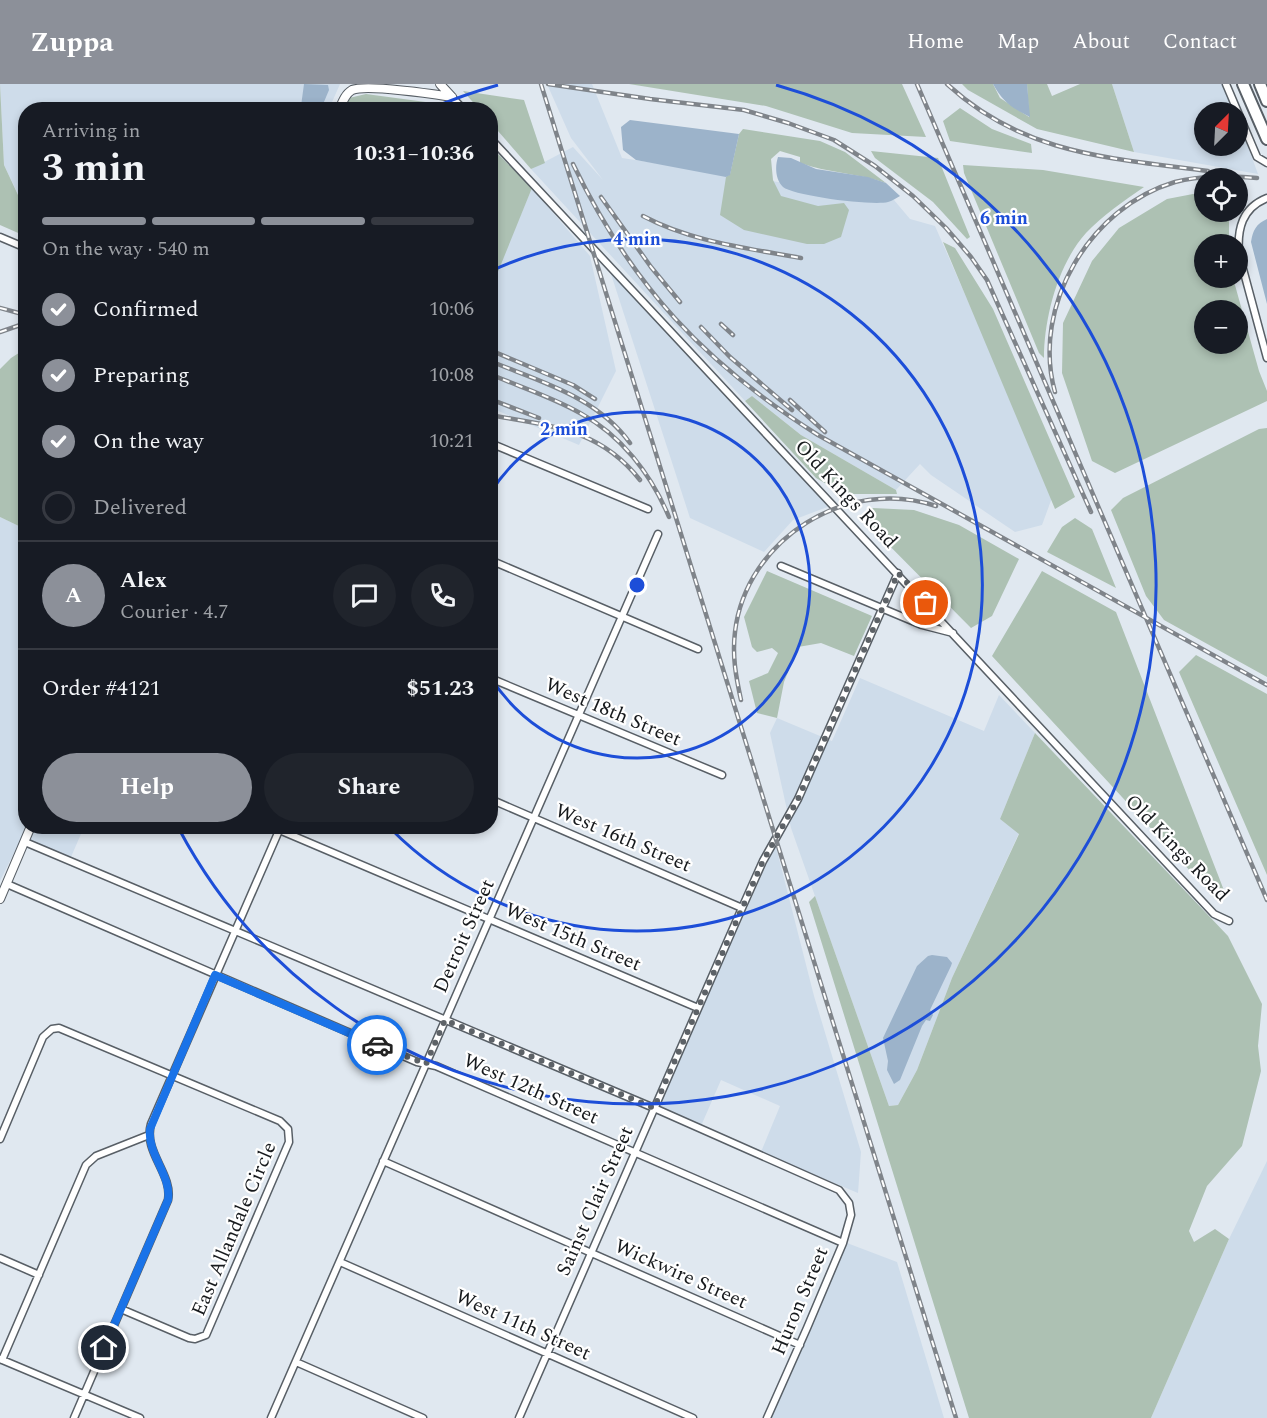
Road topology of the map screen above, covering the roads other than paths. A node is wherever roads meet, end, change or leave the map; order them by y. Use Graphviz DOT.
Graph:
graph roads {
  1 [pos="440,84"];
  2 [pos="1226,84"];
  3 [pos="1243,84"];
  4 [pos="1260,84"];
  5 [pos="452,96"];
  6 [pos="1267,101"];
  7 [pos="342,102"];
  8 [pos="457,102"];
  9 [pos="1267,139"];
  10 [pos="498,147"];
  11 [pos="1267,163"];
  12 [pos="1267,198"];
  13 [pos="0,237"];
  14 [pos="18,245"];
  15 [pos="1267,358"];
  16 [pos="498,446"];
  17 [pos="648,509"];
  18 [pos="658,534"];
  19 [pos="498,563"];
  20 [pos="781,566"];
  21 [pos="898,573"];
  22 [pos="883,609"];
  23 [pos="623,616"];
  24 [pos="953,633"];
  25 [pos="698,649"];
  26 [pos="498,681"];
  27 [pos="579,716"];
  28 [pos="722,775"];
  29 [pos="498,802"];
  30 [pos="535,818"];
  31 [pos="28,834"];
  32 [pos="277,834"];
  33 [pos="294,834"];
  34 [pos="25,842"];
  35 [pos="6,884"];
  36 [pos="1,895"];
  37 [pos="742,908"];
  38 [pos="489,919"];
  39 [pos="1229,921"];
  40 [pos="234,931"];
  41 [pos="215,975"];
  42 [pos="698,1008"];
  43 [pos="445,1020"];
  44 [pos="426,1064"];
  45 [pos="172,1075"];
  46 [pos="654,1108"];
  47 [pos="149,1135"];
  48 [pos="0,1139"];
  49 [pos="635,1152"];
  50 [pos="384,1161"];
  51 [pos="845,1196"];
  52 [pos="843,1243"];
  53 [pos="591,1253"];
  54 [pos="0,1258"];
  55 [pos="339,1262"];
  56 [pos="39,1275"];
  57 [pos="121,1309"];
  58 [pos="800,1345"];
  59 [pos="547,1353"];
  60 [pos="1,1359"];
  61 [pos="296,1362"];
  62 [pos="84,1394"];
  63 [pos="74,1418"];
  64 [pos="140,1418"];
  65 [pos="271,1418"];
  66 [pos="423,1418"];
  67 [pos="519,1418"];
  68 [pos="693,1418"];
  69 [pos="767,1418"];
  1 -- 5 [label="street"];
  2 -- 11 [label="street"];
  3 -- 9 [label="highway"];
  4 -- 6 [label="highway"];
  5 -- 7 [label="street"];
  5 -- 8 [label="street"];
  10 -- 21 [label="street, Old Kings Road"];
  12 -- 15 [label="street"];
  13 -- 14 [label="street"];
  16 -- 17 [label="street"];
  18 -- 23 [label="street, Detroit Street"];
  19 -- 23 [label="street"];
  20 -- 22 [label="street"];
  21 -- 22 [label="street, Sainst Clair Street"];
  21 -- 24 [label="street, Old Kings Road"];
  22 -- 24 [label="street"];
  22 -- 37 [label="street, Sainst Clair Street"];
  23 -- 25 [label="street"];
  23 -- 27 [label="street, Detroit Street"];
  24 -- 39 [label="street, Old Kings Road"];
  26 -- 27 [label="street, West 18th Street"];
  27 -- 28 [label="street, West 18th Street"];
  27 -- 30 [label="street, Detroit Street"];
  29 -- 30 [label="street, West 16th Street"];
  30 -- 37 [label="street, West 16th Street"];
  30 -- 38 [label="street, Detroit Street"];
  31 -- 34 [label="street"];
  32 -- 40 [label="street"];
  33 -- 38 [label="street, West 15th Street"];
  34 -- 35 [label="street"];
  34 -- 40 [label="street, West 12th Street"];
  35 -- 36 [label="street"];
  35 -- 41 [label="street, West 12th Street"];
  37 -- 42 [label="street, Sainst Clair Street"];
  38 -- 42 [label="street, West 15th Street"];
  38 -- 43 [label="street, Detroit Street"];
  40 -- 41 [label="street"];
  40 -- 43 [label="street, West 12th Street"];
  41 -- 44 [label="street, West 12th Street"];
  41 -- 45 [label="street"];
  42 -- 46 [label="street, Sainst Clair Street"];
  43 -- 44 [label="street, Detroit Street"];
  43 -- 46 [label="street, West 12th Street"];
  44 -- 49 [label="street, West 12th Street"];
  44 -- 50 [label="street, Detroit Street"];
  45 -- 47 [label="street"];
  45 -- 48 [label="street"];
  45 -- 57 [label="street, East Allandale Circle"];
  46 -- 49 [label="street, Sainst Clair Street"];
  46 -- 51 [label="street, West 12th Street"];
  47 -- 56 [label="street"];
  47 -- 57 [label="street"];
  49 -- 52 [label="street, West 12th Street"];
  49 -- 53 [label="street, Sainst Clair Street"];
  50 -- 53 [label="street, Wickwire Street"];
  50 -- 55 [label="street, Detroit Street"];
  51 -- 52 [label="street, Huron Street"];
  52 -- 58 [label="street, Huron Street"];
  53 -- 58 [label="street, Wickwire Street"];
  53 -- 59 [label="street, Sainst Clair Street"];
  54 -- 56 [label="street"];
  55 -- 59 [label="street, West 11th Street"];
  55 -- 61 [label="street, Detroit Street"];
  56 -- 60 [label="street"];
  57 -- 62 [label="street"];
  58 -- 69 [label="street, Huron Street"];
  59 -- 67 [label="street, Sainst Clair Street"];
  59 -- 68 [label="street, West 11th Street"];
  60 -- 62 [label="street"];
  61 -- 65 [label="street, Detroit Street"];
  61 -- 66 [label="street"];
  62 -- 63 [label="street"];
  62 -- 64 [label="street"];
}
